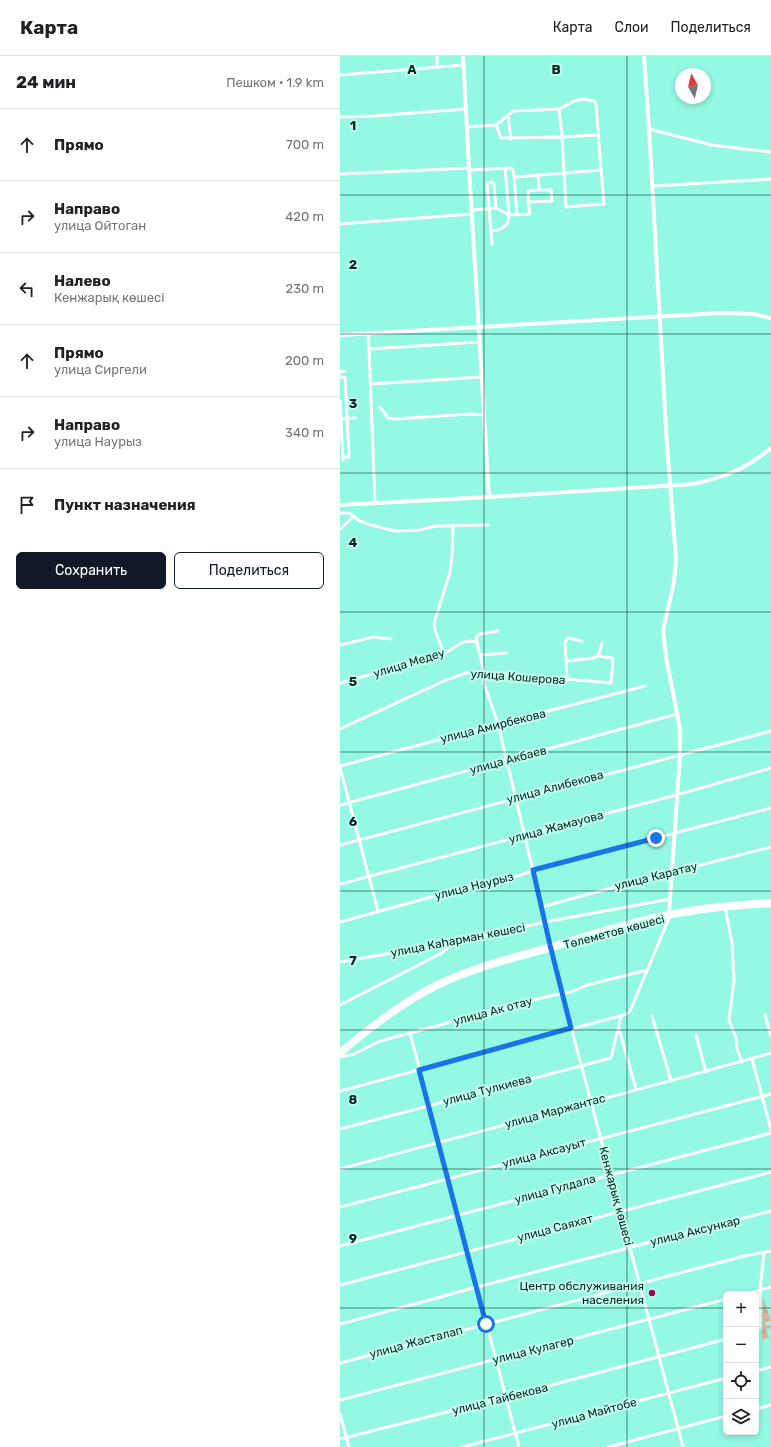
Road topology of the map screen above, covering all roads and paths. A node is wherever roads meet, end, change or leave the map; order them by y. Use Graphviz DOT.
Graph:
graph roads {
  1 [pos="437,56"];
  2 [pos="464,56"];
  3 [pos="644,56"];
  4 [pos="464,65"];
  5 [pos="437,66"];
  6 [pos="340,74"];
  7 [pos="466,109"];
  8 [pos="559,109"];
  9 [pos="508,115"];
  10 [pos="340,117"];
  11 [pos="496,125"];
  12 [pos="467,127"];
  13 [pos="650,130"];
  14 [pos="598,135"];
  15 [pos="562,137"];
  16 [pos="511,139"];
  17 [pos="771,152"];
  18 [pos="505,168"];
  19 [pos="469,169"];
  20 [pos="600,170"];
  21 [pos="564,173"];
  22 [pos="340,174"];
  23 [pos="538,175"];
  24 [pos="514,176"];
  25 [pos="771,180"];
  26 [pos="653,186"];
  27 [pos="539,190"];
  28 [pos="528,202"];
  29 [pos="496,208"];
  30 [pos="489,209"];
  31 [pos="472,212"];
  32 [pos="517,215"];
  33 [pos="509,216"];
  34 [pos="340,224"];
  35 [pos="491,231"];
  36 [pos="492,244"];
  37 [pos="660,317"];
  38 [pos="771,318"];
  39 [pos="479,327"];
  40 [pos="368,334"];
  41 [pos="340,335"];
  42 [pos="479,342"];
  43 [pos="369,349"];
  44 [pos="345,371"];
  45 [pos="340,372"];
  46 [pos="340,377"];
  47 [pos="481,377"];
  48 [pos="371,384"];
  49 [pos="340,401"];
  50 [pos="380,407"];
  51 [pos="484,415"];
  52 [pos="347,418"];
  53 [pos="356,418"];
  54 [pos="340,419"];
  55 [pos="771,448"];
  56 [pos="670,486"];
  57 [pos="489,497"];
  58 [pos="375,503"];
  59 [pos="340,505"];
  60 [pos="340,513"];
  61 [pos="354,516"];
  62 [pos="488,525"];
  63 [pos="453,526"];
  64 [pos="340,529"];
  65 [pos="498,631"];
  66 [pos="391,639"];
  67 [pos="582,641"];
  68 [pos="477,642"];
  69 [pos="602,643"];
  70 [pos="340,645"];
  71 [pos="506,653"];
  72 [pos="444,654"];
  73 [pos="480,655"];
  74 [pos="597,656"];
  75 [pos="566,661"];
  76 [pos="482,672"];
  77 [pos="567,680"];
  78 [pos="340,683"];
  79 [pos="645,686"];
  80 [pos="677,714"];
  81 [pos="498,724"];
  82 [pos="340,729"];
  83 [pos="771,731"];
  84 [pos="680,755"];
  85 [pos="506,760"];
  86 [pos="340,767"];
  87 [pos="771,768"];
  88 [pos="676,795"];
  89 [pos="516,798"];
  90 [pos="349,803"];
  91 [pos="340,805"];
  92 [pos="771,808"];
  93 [pos="675,833"];
  94 [pos="524,835"];
  95 [pos="359,840"];
  96 [pos="340,845"];
  97 [pos="771,847"];
  98 [pos="533,870"];
  99 [pos="673,872"];
  100 [pos="369,876"];
  101 [pos="340,884"];
  102 [pos="670,899"];
  103 [pos="771,901"];
  104 [pos="771,905"];
  105 [pos="541,907"];
  106 [pos="725,907"];
  107 [pos="378,911"];
  108 [pos="670,914"];
  109 [pos="340,922"];
  110 [pos="545,922"];
  111 [pos="456,942"];
  112 [pos="550,947"];
  113 [pos="340,962"];
  114 [pos="647,970"];
  115 [pos="562,993"];
  116 [pos="340,1000"];
  117 [pos="341,1004"];
  118 [pos="766,1015"];
  119 [pos="621,1016"];
  120 [pos="652,1016"];
  121 [pos="571,1028"];
  122 [pos="619,1028"];
  123 [pos="410,1033"];
  124 [pos="696,1035"];
  125 [pos="771,1036"];
  126 [pos="340,1051"];
  127 [pos="771,1053"];
  128 [pos="340,1056"];
  129 [pos="752,1059"];
  130 [pos="742,1062"];
  131 [pos="581,1065"];
  132 [pos="419,1070"];
  133 [pos="706,1072"];
  134 [pos="671,1081"];
  135 [pos="636,1090"];
  136 [pos="340,1091"];
  137 [pos="771,1094"];
  138 [pos="762,1097"];
  139 [pos="590,1102"];
  140 [pos="428,1105"];
  141 [pos="340,1129"];
  142 [pos="771,1130"];
  143 [pos="771,1133"];
  144 [pos="601,1138"];
  145 [pos="438,1142"];
  146 [pos="340,1169"];
  147 [pos="771,1172"];
  148 [pos="611,1175"];
  149 [pos="448,1178"];
  150 [pos="340,1207"];
  151 [pos="620,1211"];
  152 [pos="771,1211"];
  153 [pos="458,1215"];
  154 [pos="340,1246"];
  155 [pos="629,1248"];
  156 [pos="468,1251"];
  157 [pos="771,1251"];
  158 [pos="764,1252"];
  159 [pos="639,1283"];
  160 [pos="340,1285"];
  161 [pos="477,1287"];
  162 [pos="771,1287"];
  163 [pos="760,1290"];
  164 [pos="756,1291"];
  165 [pos="723,1301"];
  166 [pos="649,1320"];
  167 [pos="340,1324"];
  168 [pos="486,1324"];
  169 [pos="759,1328"];
  170 [pos="723,1340"];
  171 [pos="659,1356"];
  172 [pos="497,1360"];
  173 [pos="340,1362"];
  174 [pos="771,1367"];
  175 [pos="759,1370"];
  176 [pos="723,1379"];
  177 [pos="668,1393"];
  178 [pos="506,1397"];
  179 [pos="340,1400"];
  180 [pos="771,1405"];
  181 [pos="759,1408"];
  182 [pos="340,1414"];
  183 [pos="723,1417"];
  184 [pos="678,1428"];
  185 [pos="515,1433"];
  186 [pos="346,1437"];
  187 [pos="340,1439"];
  188 [pos="349,1447"];
  189 [pos="462,1447"];
  190 [pos="519,1447"];
  191 [pos="608,1447"];
  192 [pos="683,1447"];
  1 -- 5 [label="street"];
  2 -- 4 [label="street"];
  3 -- 13 [label="street"];
  4 -- 5 [label="street"];
  4 -- 7 [label="street"];
  5 -- 6 [label="street"];
  7 -- 10 [label="street"];
  7 -- 12 [label="street"];
  8 -- 9 [label="street"];
  8 -- 14 [label="street"];
  8 -- 15 [label="street"];
  9 -- 11 [label="street"];
  9 -- 16 [label="street"];
  11 -- 12 [label="street"];
  11 -- 16 [label="street"];
  12 -- 19 [label="street"];
  13 -- 17 [label="street"];
  13 -- 26 [label="street"];
  14 -- 15 [label="street"];
  14 -- 20 [label="street"];
  15 -- 16 [label="street"];
  15 -- 21 [label="street"];
  18 -- 19 [label="street"];
  18 -- 24 [label="street"];
  18 -- 33 [label="street"];
  19 -- 22 [label="street"];
  19 -- 31 [label="street"];
  20 -- 21 [label="street"];
  20 -- 21 [label="street"];
  21 -- 23 [label="street"];
  23 -- 24 [label="street"];
  23 -- 27 [label="street"];
  24 -- 32 [label="street"];
  25 -- 26 [label="street"];
  26 -- 37 [label="street"];
  27 -- 28 [label="street"];
  27 -- 28 [label="street"];
  28 -- 32 [label="street"];
  29 -- 30 [label="street"];
  29 -- 30 [label="street"];
  29 -- 33 [label="street"];
  30 -- 31 [label="street"];
  30 -- 35 [label="street"];
  31 -- 34 [label="street"];
  31 -- 39 [label="street"];
  32 -- 33 [label="street"];
  33 -- 35 [label="street"];
  35 -- 36 [label="street"];
  37 -- 38 [label="street"];
  37 -- 39 [label="street"];
  37 -- 56 [label="street"];
  39 -- 40 [label="street"];
  39 -- 42 [label="street"];
  40 -- 41 [label="street"];
  40 -- 43 [label="street"];
  42 -- 43 [label="street"];
  42 -- 47 [label="street"];
  43 -- 48 [label="street"];
  44 -- 45 [label="street"];
  46 -- 52 [label="street"];
  47 -- 48 [label="street"];
  47 -- 51 [label="street"];
  48 -- 58 [label="street"];
  49 -- 54 [label="street"];
  50 -- 51 [label="street"];
  51 -- 57 [label="street"];
  52 -- 53 [label="street"];
  52 -- 54 [label="street"];
  52 -- 54 [label="street"];
  55 -- 56 [label="street"];
  56 -- 57 [label="street"];
  56 -- 80 [label="street"];
  57 -- 58 [label="street"];
  58 -- 59 [label="street"];
  60 -- 61 [label="street"];
  61 -- 63 [label="street"];
  61 -- 64 [label="street"];
  62 -- 63 [label="street"];
  63 -- 72 [label="street"];
  65 -- 68 [label="street"];
  66 -- 70 [label="street"];
  67 -- 75 [label="street"];
  68 -- 72 [label="street, улица Медеу"];
  68 -- 73 [label="street, Кенжарық көшесі"];
  69 -- 74 [label="street"];
  71 -- 73 [label="street"];
  72 -- 78 [label="street, улица Медеу"];
  73 -- 76 [label="street, Кенжарық көшесі"];
  74 -- 75 [label="street"];
  74 -- 77 [label="street, улица Кошерова"];
  75 -- 77 [label="street"];
  76 -- 77 [label="street, улица Кошерова"];
  76 -- 81 [label="street, Кенжарық көшесі"];
  76 -- 82 [label="street, улица Кошерова"];
  79 -- 81 [label="street, улица Амирбекова"];
  80 -- 84 [label="street"];
  80 -- 85 [label="street, улица Акбаев"];
  81 -- 85 [label="street, Кенжарық көшесі"];
  81 -- 86 [label="street, улица Амирбекова"];
  83 -- 84 [label="street, улица Алибекова"];
  84 -- 88 [label="street"];
  84 -- 89 [label="street, улица Алибекова"];
  85 -- 89 [label="street, Кенжарық көшесі"];
  85 -- 90 [label="street, улица Акбаев"];
  86 -- 90 [label="street"];
  87 -- 88 [label="street, улица Жамауова"];
  88 -- 93 [label="street"];
  88 -- 94 [label="street, улица Жамауова"];
  89 -- 94 [label="street, Кенжарық көшесі"];
  89 -- 95 [label="street, улица Алибекова"];
  90 -- 91 [label="street, улица Акбаев"];
  90 -- 95 [label="street"];
  92 -- 93 [label="street, улица Наурыз"];
  93 -- 98 [label="street, улица Наурыз"];
  93 -- 99 [label="street"];
  94 -- 98 [label="street, Кенжарық көшесі"];
  94 -- 100 [label="street, улица Жамауова"];
  95 -- 96 [label="street, улица Алибекова"];
  95 -- 100 [label="street"];
  97 -- 99 [label="street, улица Каратау"];
  98 -- 105 [label="street, Кенжарық көшесі"];
  98 -- 107 [label="street, улица Наурыз"];
  99 -- 102 [label="street"];
  99 -- 105 [label="street, улица Каратау"];
  100 -- 101 [label="street, улица Жамауова"];
  100 -- 107 [label="street"];
  102 -- 108 [label="street"];
  102 -- 110 [label="street, улица Каһарман көшесі"];
  103 -- 106 [label="main road, Төлеметов көшесі"];
  104 -- 106 [label="main road, Төлеметов көшесі"];
  105 -- 110 [label="street, Кенжарық көшесі"];
  106 -- 108 [label="main road, Төлеметов көшесі"];
  106 -- 130 [label="street"];
  107 -- 109 [label="street, улица Наурыз"];
  108 -- 112 [label="main road, Төлеметов көшесі"];
  108 -- 114 [label="street"];
  110 -- 111 [label="street, улица Каһарман көшесі"];
  110 -- 112 [label="street, Кенжарық көшесі"];
  111 -- 113 [label="street, улица Каһарман көшесі"];
  111 -- 117 [label="street"];
  112 -- 115 [label="street, Кенжарық көшесі"];
  112 -- 126 [label="main road, Төлеметов көшесі"];
  112 -- 128 [label="main road, Төлеметов көшесі"];
  114 -- 115 [label="street, улица Ак отау"];
  114 -- 119 [label="street"];
  115 -- 121 [label="street, Кенжарық көшесі"];
  115 -- 123 [label="street, улица Ак отау"];
  116 -- 117 [label="street"];
  118 -- 125 [label="street"];
  119 -- 121 [label="street"];
  119 -- 122 [label="street"];
  120 -- 134 [label="street"];
  121 -- 131 [label="street, Кенжарық көшесі"];
  121 -- 132 [label="street"];
  122 -- 131 [label="street, улица Тулкиева"];
  122 -- 135 [label="street"];
  123 -- 128 [label="street, улица Ак отау"];
  123 -- 132 [label="street"];
  124 -- 133 [label="street"];
  127 -- 129 [label="street, улица Маржантас"];
  129 -- 130 [label="street, улица Маржантас"];
  129 -- 138 [label="street"];
  130 -- 133 [label="street, улица Маржантас"];
  131 -- 139 [label="street, Кенжарық көшесі"];
  131 -- 140 [label="street, улица Тулкиева"];
  132 -- 136 [label="street"];
  132 -- 140 [label="street"];
  133 -- 134 [label="street, улица Маржантас"];
  134 -- 135 [label="street, улица Маржантас"];
  135 -- 139 [label="street, улица Маржантас"];
  137 -- 138 [label="street, улица Аксауыт"];
  138 -- 142 [label="street"];
  138 -- 144 [label="street, улица Аксауыт"];
  139 -- 144 [label="street, Кенжарық көшесі"];
  139 -- 145 [label="street, улица Маржантас"];
  140 -- 141 [label="street, улица Тулкиева"];
  140 -- 145 [label="street"];
  143 -- 148 [label="street, улица Гулдала"];
  144 -- 148 [label="street, Кенжарық көшесі"];
  144 -- 149 [label="street, улица Аксауыт"];
  145 -- 146 [label="street, улица Маржантас"];
  145 -- 149 [label="street"];
  147 -- 151 [label="street, улица Саяхат"];
  148 -- 151 [label="street, Кенжарық көшесі"];
  148 -- 153 [label="street, улица Гулдала"];
  149 -- 150 [label="street, улица Аксауыт"];
  149 -- 153 [label="street"];
  151 -- 155 [label="street, Кенжарық көшесі"];
  151 -- 156 [label="street, улица Саяхат"];
  152 -- 155 [label="street, улица Аксункар"];
  153 -- 154 [label="street, улица Гулдала"];
  153 -- 156 [label="street"];
  155 -- 159 [label="street, Кенжарық көшесі"];
  155 -- 161 [label="street, улица Аксункар"];
  156 -- 160 [label="street, улица Саяхат"];
  156 -- 161 [label="street"];
  157 -- 158 [label="street, улица Жасталап"];
  158 -- 159 [label="street, улица Жасталап"];
  158 -- 163 [label="street"];
  159 -- 166 [label="street, Кенжарық көшесі"];
  159 -- 168 [label="street, улица Жасталап"];
  161 -- 167 [label="street, улица Аксункар"];
  161 -- 168 [label="street"];
  162 -- 163 [label="street"];
  163 -- 164 [label="street"];
  163 -- 169 [label="street"];
  165 -- 166 [label="street, улица Кулагер"];
  166 -- 171 [label="street, Кенжарық көшесі"];
  166 -- 172 [label="street, улица Кулагер"];
  168 -- 172 [label="street"];
  168 -- 173 [label="street, улица Жасталап"];
  170 -- 171 [label="street, улица Тайбекова"];
  171 -- 177 [label="street, Кенжарық көшесі"];
  171 -- 178 [label="street, улица Тайбекова"];
  172 -- 178 [label="street"];
  172 -- 179 [label="street, улица Кулагер"];
  174 -- 175 [label="street"];
  176 -- 177 [label="street, улица Майтобе"];
  177 -- 184 [label="street, Кенжарық көшесі"];
  177 -- 185 [label="street, улица Майтобе"];
  178 -- 185 [label="street"];
  178 -- 186 [label="street, улица Тайбекова"];
  180 -- 181 [label="street"];
  182 -- 186 [label="street"];
  183 -- 184 [label="street"];
  184 -- 191 [label="street"];
  184 -- 192 [label="street, Кенжарық көшесі"];
  185 -- 189 [label="street, улица Майтобе"];
  185 -- 190 [label="street"];
  186 -- 187 [label="street, улица Тайбекова"];
  186 -- 188 [label="street"];
}
